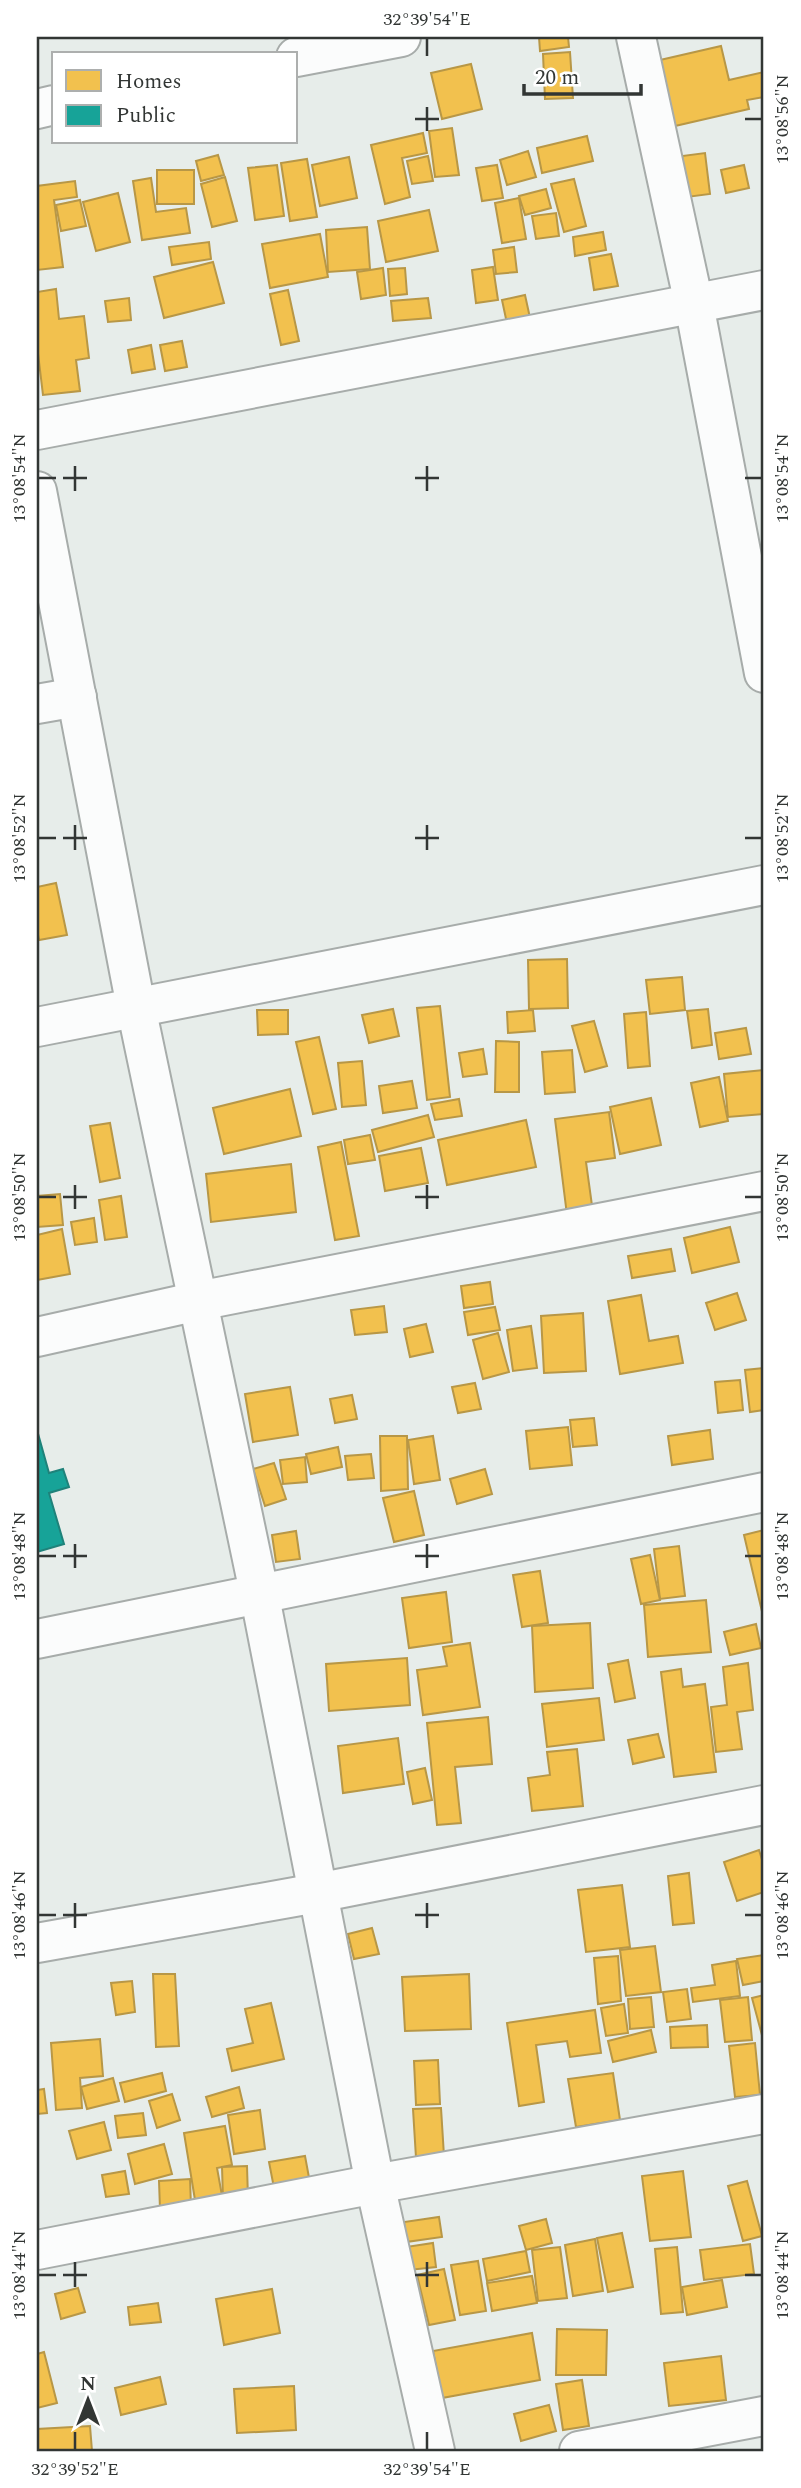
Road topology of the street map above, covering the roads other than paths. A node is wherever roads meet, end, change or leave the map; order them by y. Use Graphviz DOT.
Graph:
graph roads {
  1 [pos="401,37"];
  2 [pos="636,37"];
  3 [pos="298,57"];
  4 [pos="764,290"];
  5 [pos="694,304"];
  6 [pos="37,430"];
  7 [pos="37,491"];
  8 [pos="764,673"];
  9 [pos="77,696"];
  10 [pos="37,704"];
  11 [pos="764,885"];
  12 [pos="136,1007"];
  13 [pos="37,1027"];
  14 [pos="764,1191"];
  15 [pos="198,1301"];
  16 [pos="37,1337"];
  17 [pos="764,1492"];
  18 [pos="259,1592"];
  19 [pos="37,1639"];
  20 [pos="764,1805"];
  21 [pos="317,1894"];
  22 [pos="37,1943"];
  23 [pos="764,2114"];
  24 [pos="375,2184"];
  25 [pos="37,2250"];
  26 [pos="764,2416"];
  27 [pos="435,2451"];
  28 [pos="579,2451"];
  1 -- 3 [label="street"];
  2 -- 5 [label="street"];
  4 -- 5 [label="street"];
  5 -- 6 [label="street"];
  5 -- 8 [label="street"];
  7 -- 9 [label="street"];
  9 -- 10 [label="street"];
  9 -- 12 [label="street"];
  11 -- 12 [label="street"];
  12 -- 13 [label="street"];
  12 -- 15 [label="street"];
  14 -- 15 [label="street"];
  15 -- 16 [label="street"];
  15 -- 18 [label="street"];
  17 -- 18 [label="street"];
  18 -- 19 [label="street"];
  18 -- 21 [label="street"];
  20 -- 21 [label="street"];
  21 -- 22 [label="street"];
  21 -- 24 [label="street"];
  23 -- 24 [label="street"];
  24 -- 25 [label="street"];
  24 -- 27 [label="street"];
  26 -- 28 [label="street"];
}
